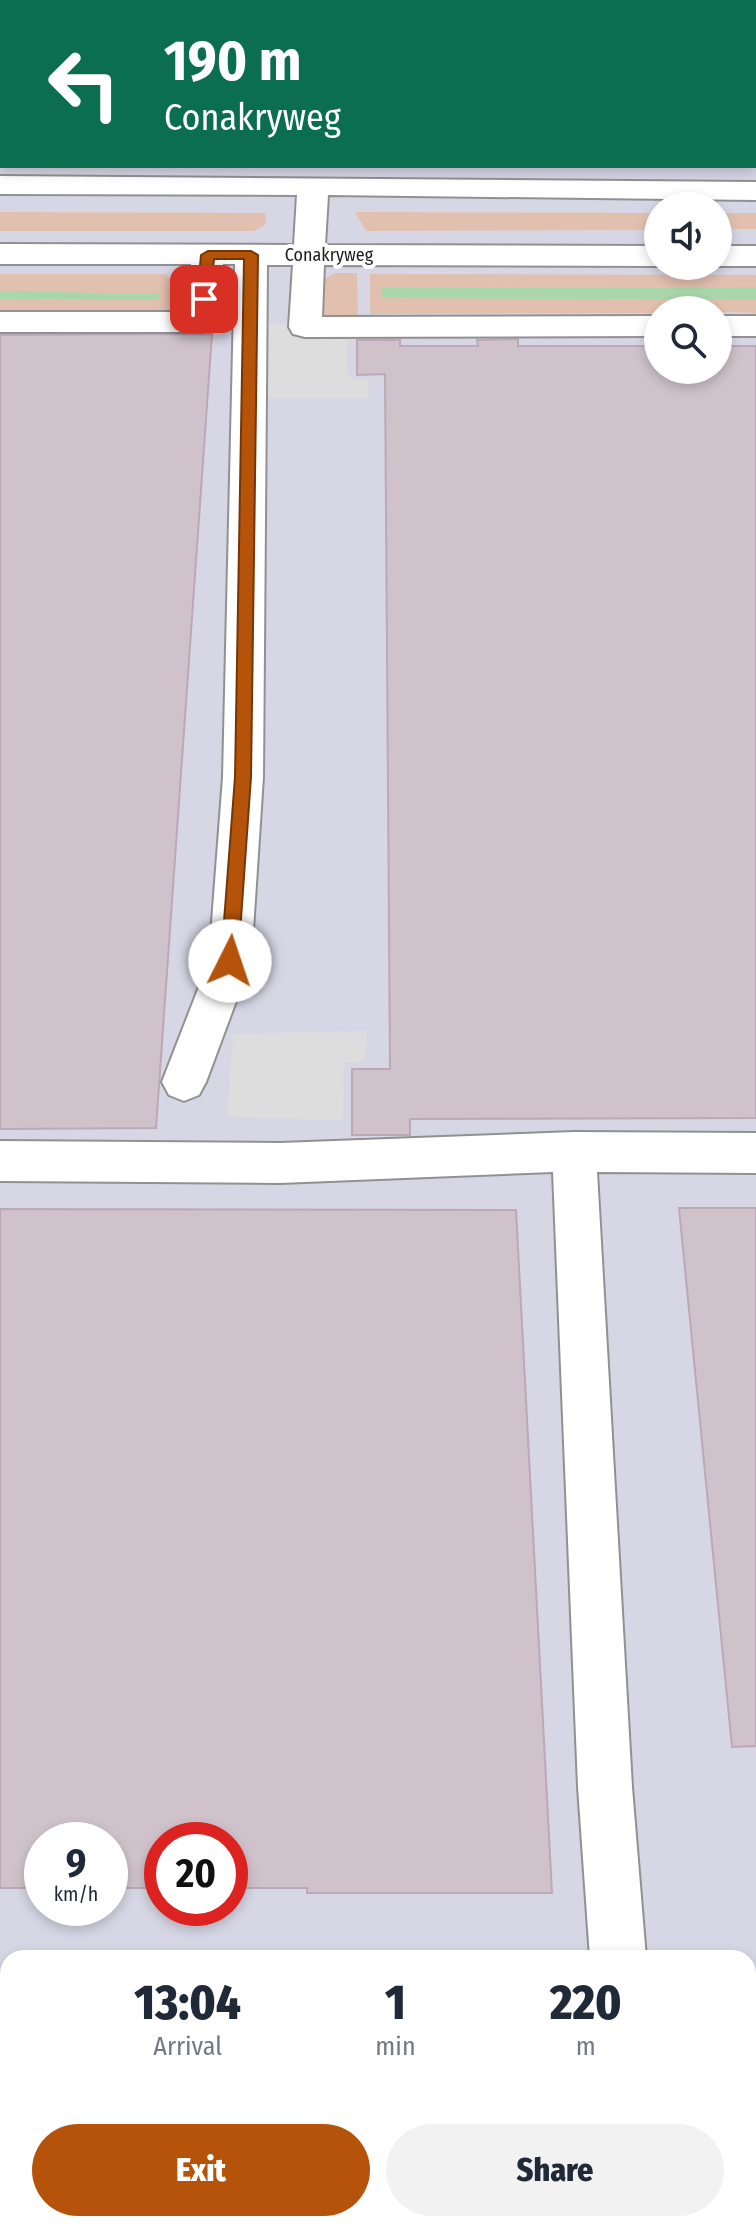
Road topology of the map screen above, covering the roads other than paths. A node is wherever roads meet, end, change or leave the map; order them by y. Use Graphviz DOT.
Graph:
graph roads {
  1 [pos="0,185"];
  2 [pos="313,186"];
  3 [pos="756,191"];
  4 [pos="0,254"];
  5 [pos="208,255"];
  6 [pos="251,255"];
  7 [pos="309,255"];
  8 [pos="644,256"];
  9 [pos="732,256"];
  10 [pos="756,256"];
  11 [pos="0,322"];
  12 [pos="644,326"];
  13 [pos="732,326"];
  14 [pos="756,326"];
  15 [pos="184,1082"];
  16 [pos="574,1152"];
  17 [pos="756,1153"];
  18 [pos="0,1161"];
  19 [pos="617,1950"];
  1 -- 2 [label="street"];
  2 -- 3 [label="street"];
  2 -- 7 [label="street"];
  4 -- 5 [label="street, Conakryweg"];
  5 -- 6 [label="street, Conakryweg"];
  5 -- 11 [label="street"];
  6 -- 7 [label="street, Conakryweg"];
  6 -- 15 [label="street"];
  7 -- 8 [label="street, Conakryweg"];
  7 -- 12 [label="street"];
  9 -- 10 [label="street"];
  13 -- 14 [label="street"];
  16 -- 17 [label="street"];
  16 -- 18 [label="street"];
  16 -- 19 [label="street"];
}
